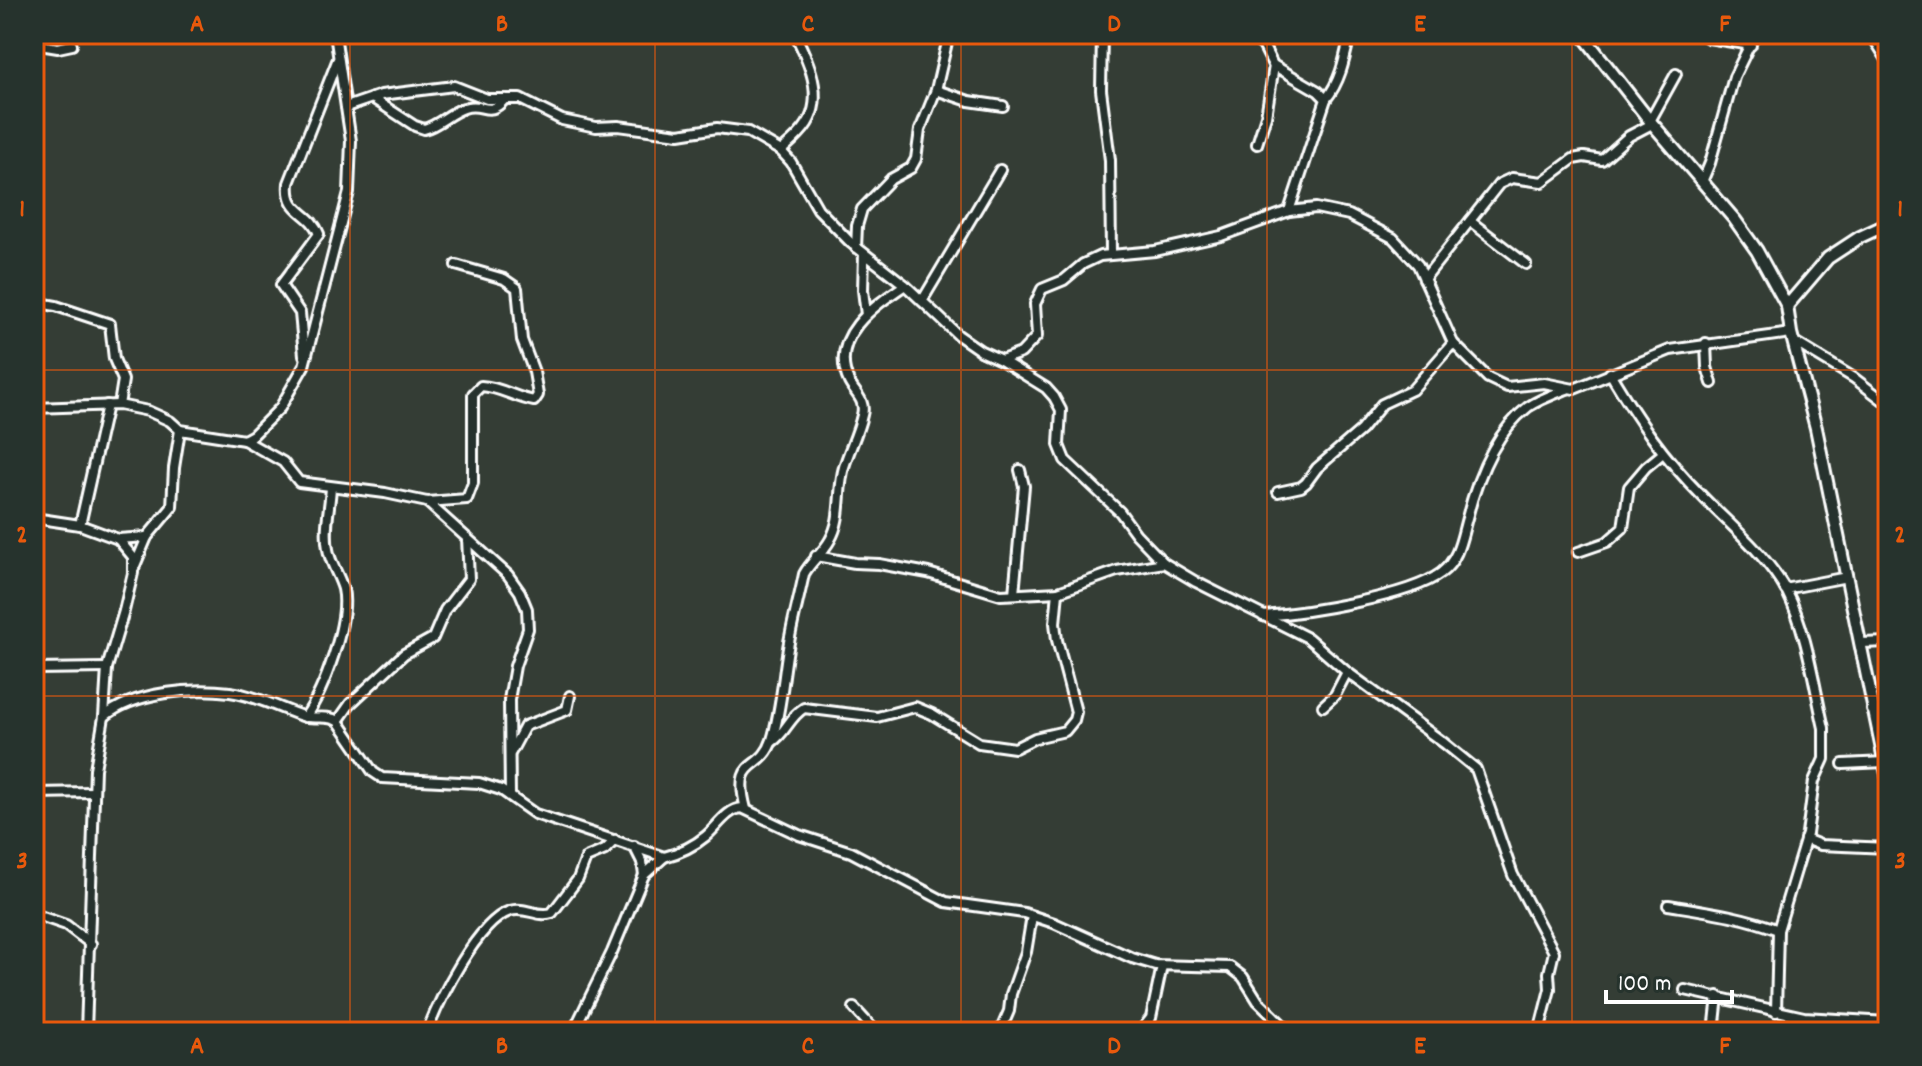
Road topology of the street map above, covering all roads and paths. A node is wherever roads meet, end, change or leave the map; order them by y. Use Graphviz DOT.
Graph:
graph roads {
  1 [pos="335,34"];
  2 [pos="795,34"];
  3 [pos="949,34"];
  4 [pos="1102,34"];
  5 [pos="1245,34"];
  6 [pos="1268,34"];
  7 [pos="1350,34"];
  8 [pos="1582,34"];
  9 [pos="1702,34"];
  10 [pos="1755,34"];
  11 [pos="1871,34"];
  12 [pos="34,44"];
  13 [pos="72,45"];
  14 [pos="1263,45"];
  15 [pos="1751,45"];
  16 [pos="338,60"];
  17 [pos="1888,61"];
  18 [pos="1274,66"];
  19 [pos="1676,74"];
  20 [pos="936,90"];
  21 [pos="372,98"];
  22 [pos="505,99"];
  23 [pos="1326,99"];
  24 [pos="1003,106"];
  25 [pos="346,107"];
  26 [pos="1651,122"];
  27 [pos="1257,144"];
  28 [pos="781,151"];
  29 [pos="1000,170"];
  30 [pos="1702,182"];
  31 [pos="1289,211"];
  32 [pos="1470,221"];
  33 [pos="1888,224"];
  34 [pos="860,251"];
  35 [pos="1111,254"];
  36 [pos="1526,264"];
  37 [pos="456,265"];
  38 [pos="1424,279"];
  39 [pos="905,285"];
  40 [pos="922,301"];
  41 [pos="34,302"];
  42 [pos="1787,306"];
  43 [pos="866,315"];
  44 [pos="1792,337"];
  45 [pos="1453,343"];
  46 [pos="1706,343"];
  47 [pos="1001,360"];
  48 [pos="304,366"];
  49 [pos="1610,373"];
  50 [pos="1712,383"];
  51 [pos="1568,389"];
  52 [pos="1888,404"];
  53 [pos="107,405"];
  54 [pos="119,405"];
  55 [pos="34,408"];
  56 [pos="180,430"];
  57 [pos="244,440"];
  58 [pos="1663,453"];
  59 [pos="1020,470"];
  60 [pos="331,487"];
  61 [pos="1278,492"];
  62 [pos="427,502"];
  63 [pos="34,518"];
  64 [pos="80,525"];
  65 [pos="147,537"];
  66 [pos="467,537"];
  67 [pos="118,539"];
  68 [pos="1578,552"];
  69 [pos="816,556"];
  70 [pos="1164,563"];
  71 [pos="133,573"];
  72 [pos="1847,577"];
  73 [pos="1785,589"];
  74 [pos="1058,592"];
  75 [pos="1014,594"];
  76 [pos="1262,616"];
  77 [pos="1888,642"];
  78 [pos="1862,643"];
  79 [pos="107,668"];
  80 [pos="34,669"];
  81 [pos="1347,672"];
  82 [pos="570,696"];
  83 [pos="105,701"];
  84 [pos="117,706"];
  85 [pos="1323,706"];
  86 [pos="1872,710"];
  87 [pos="1888,711"];
  88 [pos="104,717"];
  89 [pos="305,717"];
  90 [pos="338,721"];
  91 [pos="772,742"];
  92 [pos="511,753"];
  93 [pos="1885,762"];
  94 [pos="1843,764"];
  95 [pos="1888,779"];
  96 [pos="94,792"];
  97 [pos="34,793"];
  98 [pos="510,796"];
  99 [pos="746,809"];
  100 [pos="1805,839"];
  101 [pos="615,840"];
  102 [pos="634,846"];
  103 [pos="1888,848"];
  104 [pos="664,857"];
  105 [pos="644,875"];
  106 [pos="1668,905"];
  107 [pos="34,914"];
  108 [pos="1032,916"];
  109 [pos="1778,930"];
  110 [pos="91,944"];
  111 [pos="1162,966"];
  112 [pos="1685,990"];
  113 [pos="1718,996"];
  114 [pos="854,1008"];
  115 [pos="1776,1012"];
  116 [pos="1888,1022"];
  117 [pos="1863,1027"];
  118 [pos="86,1032"];
  119 [pos="427,1032"];
  120 [pos="573,1032"];
  121 [pos="876,1032"];
  122 [pos="961,1032"];
  123 [pos="982,1032"];
  124 [pos="1000,1032"];
  125 [pos="1061,1032"];
  126 [pos="1076,1032"];
  127 [pos="1140,1032"];
  128 [pos="1290,1032"];
  129 [pos="1539,1032"];
  130 [pos="1714,1032"];
  1 -- 16 [label="street"];
  2 -- 28 [label="street"];
  3 -- 20 [label="street"];
  4 -- 35 [label="street"];
  5 -- 14 [label="street"];
  6 -- 14 [label="street"];
  7 -- 23 [label="street"];
  8 -- 26 [label="street"];
  9 -- 15 [label="street"];
  10 -- 15 [label="street"];
  11 -- 17 [label="street"];
  12 -- 13 [label="street"];
  14 -- 18 [label="street"];
  15 -- 30 [label="street"];
  16 -- 25 [label="street"];
  16 -- 48 [label="street"];
  18 -- 23 [label="street"];
  18 -- 27 [label="street"];
  19 -- 26 [label="street"];
  20 -- 24 [label="street"];
  20 -- 34 [label="street"];
  21 -- 22 [label="street"];
  21 -- 22 [label="street"];
  21 -- 25 [label="street"];
  22 -- 28 [label="street"];
  23 -- 31 [label="street"];
  25 -- 48 [label="street"];
  26 -- 30 [label="street"];
  26 -- 32 [label="street"];
  28 -- 34 [label="street"];
  29 -- 40 [label="street"];
  30 -- 42 [label="street"];
  31 -- 35 [label="street"];
  31 -- 38 [label="street"];
  32 -- 36 [label="street"];
  32 -- 38 [label="street"];
  33 -- 42 [label="street"];
  34 -- 39 [label="street"];
  34 -- 43 [label="street"];
  35 -- 47 [label="street"];
  37 -- 62 [label="street"];
  38 -- 45 [label="street"];
  39 -- 40 [label="street"];
  39 -- 43 [label="street"];
  40 -- 47 [label="street"];
  41 -- 54 [label="street"];
  42 -- 44 [label="street"];
  43 -- 69 [label="street"];
  44 -- 46 [label="street"];
  44 -- 52 [label="street"];
  44 -- 72 [label="street"];
  45 -- 51 [label="street"];
  45 -- 61 [label="street"];
  46 -- 49 [label="street"];
  46 -- 50 [label="street"];
  47 -- 70 [label="street"];
  48 -- 57 [label="street"];
  49 -- 51 [label="street"];
  49 -- 58 [label="street"];
  51 -- 76 [label="street"];
  53 -- 54 [label="street"];
  53 -- 55 [label="street"];
  53 -- 64 [label="street"];
  54 -- 56 [label="street"];
  56 -- 57 [label="street"];
  56 -- 65 [label="street"];
  57 -- 60 [label="street"];
  58 -- 68 [label="street"];
  58 -- 73 [label="street"];
  59 -- 75 [label="street"];
  60 -- 62 [label="street"];
  60 -- 89 [label="street"];
  62 -- 66 [label="street"];
  63 -- 64 [label="street"];
  64 -- 67 [label="street"];
  65 -- 67 [label="street"];
  65 -- 71 [label="street"];
  66 -- 90 [label="street"];
  66 -- 92 [label="street"];
  67 -- 71 [label="street"];
  69 -- 75 [label="street"];
  69 -- 91 [label="street"];
  70 -- 74 [label="street"];
  70 -- 76 [label="street"];
  71 -- 79 [label="street"];
  72 -- 73 [label="street"];
  72 -- 78 [label="street"];
  73 -- 100 [label="street"];
  74 -- 75 [label="street"];
  74 -- 91 [label="street"];
  76 -- 81 [label="street"];
  77 -- 78 [label="street"];
  78 -- 86 [label="street"];
  79 -- 80 [label="street"];
  79 -- 83 [label="street"];
  81 -- 85 [label="street"];
  81 -- 129 [label="street"];
  82 -- 92 [label="street"];
  83 -- 84 [label="street"];
  83 -- 88 [label="street"];
  84 -- 88 [label="street"];
  84 -- 89 [label="street"];
  86 -- 87 [label="street"];
  86 -- 93 [label="street"];
  88 -- 96 [label="street"];
  89 -- 90 [label="street"];
  90 -- 98 [label="street"];
  91 -- 99 [label="street"];
  92 -- 98 [label="street"];
  93 -- 94 [label="street"];
  93 -- 95 [label="street"];
  96 -- 97 [label="street"];
  96 -- 110 [label="street"];
  98 -- 101 [label="street"];
  99 -- 104 [label="street"];
  99 -- 108 [label="street"];
  100 -- 103 [label="street"];
  100 -- 109 [label="street"];
  101 -- 102 [label="street"];
  101 -- 119 [label="street"];
  102 -- 104 [label="street"];
  102 -- 105 [label="street"];
  104 -- 105 [label="street"];
  105 -- 120 [label="street"];
  106 -- 109 [label="street"];
  107 -- 110 [label="street"];
  108 -- 111 [label="street"];
  108 -- 124 [label="street"];
  109 -- 115 [label="street"];
  110 -- 118 [label="street"];
  111 -- 127 [label="street"];
  111 -- 128 [label="street"];
  112 -- 113 [label="street"];
  113 -- 115 [label="street"];
  113 -- 130 [label="street"];
  114 -- 121 [label="street"];
  115 -- 117 [label="street"];
  116 -- 117 [label="street"];
  122 -- 123 [label="street"];
  125 -- 126 [label="street"];
}
